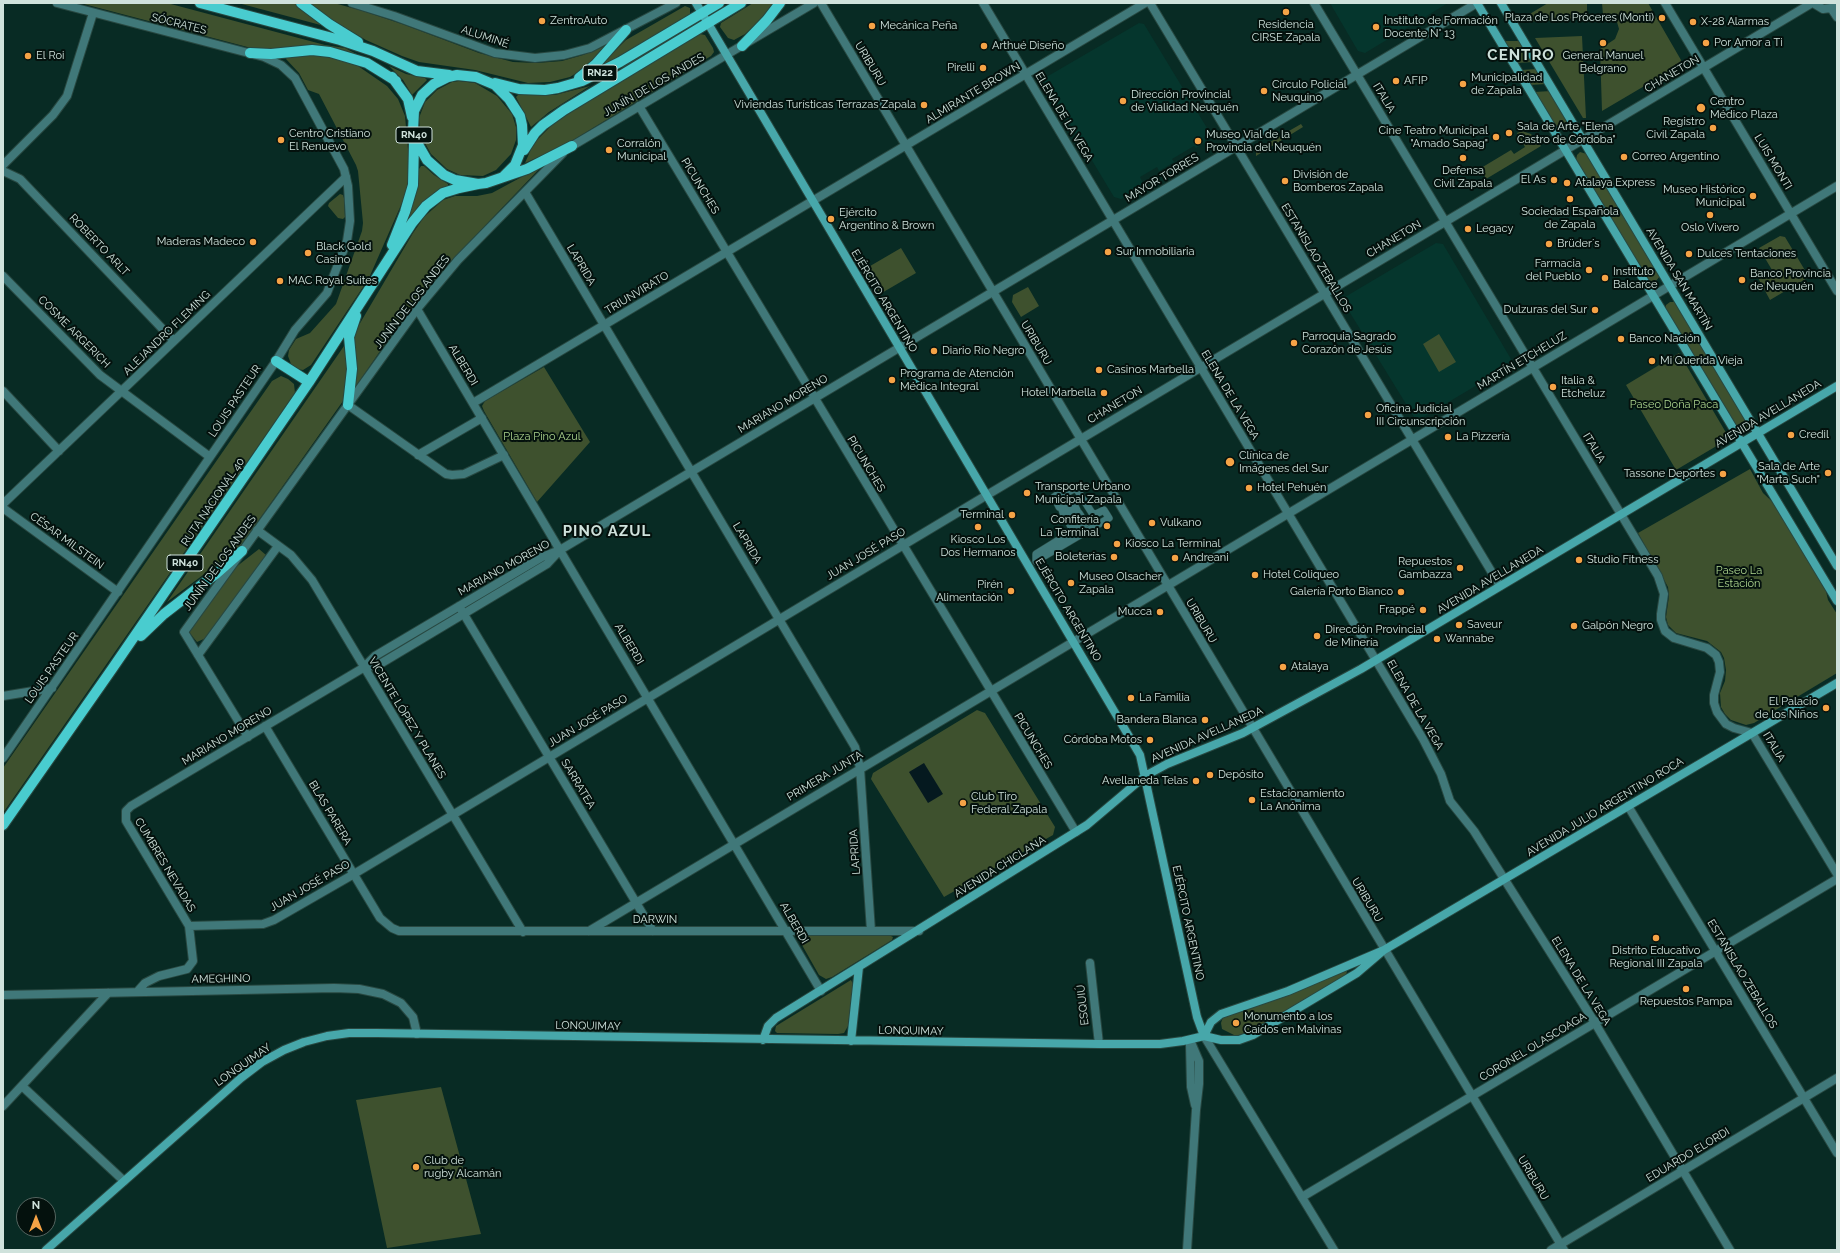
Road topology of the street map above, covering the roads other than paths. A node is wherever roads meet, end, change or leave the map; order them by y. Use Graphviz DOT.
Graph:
graph roads {
  1 [pos="57,3"];
  2 [pos="200,3"];
  3 [pos="301,3"];
  4 [pos="352,3"];
  5 [pos="676,3"];
  6 [pos="696,3"];
  7 [pos="719,3"];
  8 [pos="741,3"];
  9 [pos="780,3"];
  10 [pos="814,3"];
  11 [pos="821,3"];
  12 [pos="983,3"];
  13 [pos="1145,3"];
  14 [pos="1150,3"];
  15 [pos="1314,3"];
  16 [pos="1477,3"];
  17 [pos="1501,3"];
  18 [pos="1665,3"];
  19 [pos="1812,3"];
  20 [pos="1834,5"];
  21 [pos="93,13"];
  22 [pos="702,13"];
  23 [pos="1837,17"];
  24 [pos="707,23"];
  25 [pos="626,30"];
  26 [pos="340,40"];
  27 [pos="742,46"];
  28 [pos="250,53"];
  29 [pos="726,56"];
  30 [pos="386,58"];
  31 [pos="1704,68"];
  32 [pos="1026,74"];
  33 [pos="1357,74"];
  34 [pos="457,75"];
  35 [pos="485,80"];
  36 [pos="396,81"];
  37 [pos="570,85"];
  38 [pos="639,106"];
  39 [pos="413,125"];
  40 [pos="1583,140"];
  41 [pos="572,146"];
  42 [pos="906,146"];
  43 [pos="1236,146"];
  44 [pos="1566,150"];
  45 [pos="520,155"];
  46 [pos="3,165"];
  47 [pos="3,171"];
  48 [pos="503,176"];
  49 [pos="346,177"];
  50 [pos="478,184"];
  51 [pos="1837,186"];
  52 [pos="525,192"];
  53 [pos="812,202"];
  54 [pos="1791,214"];
  55 [pos="1113,220"];
  56 [pos="1445,221"];
  57 [pos="727,252"];
  58 [pos="383,267"];
  59 [pos="3,276"];
  60 [pos="1670,286"];
  61 [pos="992,291"];
  62 [pos="1837,291"];
  63 [pos="1324,293"];
  64 [pos="1653,296"];
  65 [pos="363,297"];
  66 [pos="417,309"];
  67 [pos="604,325"];
  68 [pos="174,341"];
  69 [pos="899,347"];
  70 [pos="276,361"];
  71 [pos="1201,367"];
  72 [pos="1533,367"];
  73 [pos="309,382"];
  74 [pos="1837,386"];
  75 [pos="3,391"];
  76 [pos="122,392"];
  77 [pos="814,398"];
  78 [pos="473,403"];
  79 [pos="348,405"];
  80 [pos="482,418"];
  81 [pos="1758,433"];
  82 [pos="1080,439"];
  83 [pos="1412,439"];
  84 [pos="1742,443"];
  85 [pos="59,451"];
  86 [pos="418,455"];
  87 [pos="504,455"];
  88 [pos="210,457"];
  89 [pos="691,471"];
  90 [pos="987,495"];
  91 [pos="3,504"];
  92 [pos="3,508"];
  93 [pos="1288,513"];
  94 [pos="1621,515"];
  95 [pos="257,530"];
  96 [pos="903,545"];
  97 [pos="278,546"];
  98 [pos="560,550"];
  99 [pos="242,551"];
  100 [pos="1036,561"];
  101 [pos="1837,566"];
  102 [pos="1167,585"];
  103 [pos="1500,586"];
  104 [pos="118,592"];
  105 [pos="1837,601"];
  106 [pos="459,606"];
  107 [pos="464,614"];
  108 [pos="779,619"];
  109 [pos="1074,641"];
  110 [pos="198,655"];
  111 [pos="1376,660"];
  112 [pos="363,668"];
  113 [pos="112,669"];
  114 [pos="1837,683"];
  115 [pos="52,688"];
  116 [pos="990,691"];
  117 [pos="3,696"];
  118 [pos="648,698"];
  119 [pos="266,726"];
  120 [pos="1252,728"];
  121 [pos="1752,732"];
  122 [pos="248,737"];
  123 [pos="549,757"];
  124 [pos="3,758"];
  125 [pos="860,768"];
  126 [pos="1145,776"];
  127 [pos="1628,806"];
  128 [pos="125,814"];
  129 [pos="453,815"];
  130 [pos="3,825"];
  131 [pos="1076,832"];
  132 [pos="734,843"];
  133 [pos="354,874"];
  134 [pos="1837,874"];
  135 [pos="1837,879"];
  136 [pos="1504,880"];
  137 [pos="636,902"];
  138 [pos="189,926"];
  139 [pos="392,928"];
  140 [pos="589,931"];
  141 [pos="653,931"];
  142 [pos="786,931"];
  143 [pos="871,931"];
  144 [pos="919,931"];
  145 [pos="523,932"];
  146 [pos="1384,950"];
  147 [pos="1716,951"];
  148 [pos="1090,963"];
  149 [pos="859,968"];
  150 [pos="821,991"];
  151 [pos="108,992"];
  152 [pos="138,992"];
  153 [pos="3,995"];
  154 [pos="1595,1023"];
  155 [pos="417,1034"];
  156 [pos="1204,1036"];
  157 [pos="763,1040"];
  158 [pos="1190,1040"];
  159 [pos="851,1041"];
  160 [pos="1099,1044"];
  161 [pos="1837,1078"];
  162 [pos="22,1086"];
  163 [pos="1472,1096"];
  164 [pos="1804,1098"];
  165 [pos="3,1106"];
  166 [pos="1837,1153"];
  167 [pos="1683,1171"];
  168 [pos="124,1180"];
  169 [pos="1302,1197"];
  170 [pos="1562,1247"];
  171 [pos="46,1250"];
  172 [pos="1187,1250"];
  173 [pos="1334,1250"];
  174 [pos="1551,1250"];
  175 [pos="1730,1250"];
  1 -- 21 [label="street, SÓCRATES"];
  2 -- 26 [label="main road, RUTA NACIONAL 40 / RN40"];
  3 -- 30 [label="main road"];
  4 -- 25 [label="street, ALUMINÉ"];
  5 -- 25 [label="street, ALUMINÉ"];
  6 -- 22 [label="main road, EJÉRCITO ARGENTINO"];
  7 -- 22 [label="main road, RN22"];
  8 -- 24 [label="main road, RN22"];
  9 -- 27 [label="main road"];
  10 -- 27 [label="street, JUNÍN DE LOS ANDES"];
  11 -- 42 [label="street, URIBURU"];
  12 -- 32 [label="street, ELENA DE LA VEGA"];
  13 -- 32 [label="street, ALMIRANTE BROWN"];
  14 -- 43 [label="street, ESTANISLAO ZEBALLOS"];
  15 -- 33 [label="street, ITALIA"];
  16 -- 33 [label="street, MAYOR TORRES"];
  16 -- 44 [label="main road"];
  17 -- 40 [label="main road, AVENIDA SAN MARTÍN"];
  18 -- 31 [label="street, LUIS MONTI"];
  19 -- 20 [label="street"];
  19 -- 31 [label="street, CHANETON"];
  20 -- 23 [label="street"];
  21 -- 28 [label="street, SÓCRATES"];
  21 -- 46 [label="street"];
  22 -- 24 [label="main road, EJÉRCITO ARGENTINO"];
  22 -- 37 [label="main road, RN22"];
  24 -- 29 [label="main road, EJÉRCITO ARGENTINO"];
  24 -- 45 [label="main road, RN22"];
  25 -- 37 [label="main road"];
  26 -- 30 [label="main road, RUTA NACIONAL 40 / RN40"];
  26 -- 36 [label="main road, RUTA NACIONAL 40 / RN40"];
  27 -- 29 [label="street, JUNÍN DE LOS ANDES"];
  28 -- 36 [label="main road"];
  28 -- 49 [label="street, LOUIS PASTEUR"];
  29 -- 38 [label="street, JUNÍN DE LOS ANDES"];
  29 -- 53 [label="main road, EJÉRCITO ARGENTINO"];
  30 -- 34 [label="main road, RUTA NACIONAL 40 / RN40"];
  31 -- 40 [label="street, CHANETON"];
  31 -- 54 [label="street, LUIS MONTI"];
  32 -- 42 [label="street, ALMIRANTE BROWN"];
  32 -- 55 [label="street, ELENA DE LA VEGA"];
  33 -- 43 [label="street, MAYOR TORRES"];
  33 -- 56 [label="street, ITALIA"];
  34 -- 35 [label="main road, RN40"];
  34 -- 39 [label="main road, RN40"];
  35 -- 37 [label="main road, RN22"];
  35 -- 45 [label="main road, RN40"];
  36 -- 39 [label="main road, RUTA NACIONAL 40 / RN40"];
  38 -- 41 [label="street, JUNÍN DE LOS ANDES"];
  38 -- 57 [label="street, PICUNCHES"];
  39 -- 50 [label="main road, RN40"];
  39 -- 58 [label="main road, RUTA NACIONAL 40 / RN40"];
  40 -- 44 [label="street, CHANETON"];
  40 -- 60 [label="main road, AVENIDA SAN MARTÍN"];
  41 -- 48 [label="main road"];
  41 -- 52 [label="street, JUNÍN DE LOS ANDES"];
  42 -- 53 [label="street, ALMIRANTE BROWN"];
  42 -- 61 [label="street, URIBURU"];
  43 -- 55 [label="street, MAYOR TORRES"];
  43 -- 63 [label="street, ESTANISLAO ZEBALLOS"];
  44 -- 56 [label="street, CHANETON"];
  44 -- 64 [label="main road"];
  45 -- 48 [label="main road, RN40"];
  47 -- 68 [label="street, ROBERTO ARLT"];
  48 -- 50 [label="main road, RN40"];
  49 -- 68 [label="street, ALEJANDRO FLEMING"];
  49 -- 70 [label="street, LOUIS PASTEUR"];
  50 -- 58 [label="main road, RUTA NACIONAL 40 / RN40"];
  51 -- 54 [label="street, MARTÍN ETCHELUZ"];
  52 -- 66 [label="street, JUNÍN DE LOS ANDES"];
  52 -- 67 [label="street, LAPRIDA"];
  53 -- 57 [label="street, TRIUNVIRATO"];
  53 -- 69 [label="main road, EJÉRCITO ARGENTINO"];
  54 -- 60 [label="street, MARTÍN ETCHELUZ"];
  54 -- 62 [label="street, LUIS MONTI"];
  55 -- 61 [label="street, MAYOR TORRES"];
  55 -- 71 [label="street, ELENA DE LA VEGA"];
  56 -- 63 [label="street, CHANETON"];
  56 -- 72 [label="street, ITALIA"];
  57 -- 67 [label="street, TRIUNVIRATO"];
  57 -- 77 [label="street, PICUNCHES"];
  58 -- 65 [label="main road, RUTA NACIONAL 40 / RN40"];
  59 -- 76 [label="street, COSME ARGERICH"];
  60 -- 64 [label="street, MARTÍN ETCHELUZ"];
  60 -- 81 [label="main road, AVENIDA SAN MARTÍN"];
  61 -- 69 [label="street, MAYOR TORRES"];
  61 -- 82 [label="street, URIBURU"];
  63 -- 71 [label="street, CHANETON"];
  63 -- 83 [label="street, ESTANISLAO ZEBALLOS"];
  64 -- 72 [label="street, MARTÍN ETCHELUZ"];
  64 -- 84 [label="main road"];
  65 -- 73 [label="main road, RUTA NACIONAL 40 / RN40"];
  65 -- 79 [label="main road"];
  66 -- 78 [label="street, ALBERDI"];
  66 -- 79 [label="street, JUNÍN DE LOS ANDES"];
  67 -- 78 [label="street, TRIUNVIRATO"];
  67 -- 89 [label="street, LAPRIDA"];
  68 -- 76 [label="street, ALEJANDRO FLEMING"];
  69 -- 77 [label="street, MARIANO MORENO"];
  69 -- 90 [label="main road, EJÉRCITO ARGENTINO"];
  70 -- 73 [label="main road"];
  70 -- 88 [label="street, LOUIS PASTEUR"];
  71 -- 82 [label="street, CHANETON"];
  71 -- 93 [label="street, ELENA DE LA VEGA"];
  72 -- 83 [label="street, MARTÍN ETCHELUZ"];
  72 -- 94 [label="street, ITALIA"];
  73 -- 113 [label="main road, RUTA NACIONAL 40 / RN40"];
  74 -- 81 [label="main road, AVENIDA AVELLANEDA"];
  75 -- 85 [label="street"];
  76 -- 85 [label="street, ALEJANDRO FLEMING"];
  76 -- 88 [label="street, COSME ARGERICH"];
  77 -- 89 [label="street, MARIANO MORENO"];
  77 -- 96 [label="street, PICUNCHES"];
  78 -- 80 [label="street, ALBERDI"];
  79 -- 86 [label="street"];
  79 -- 95 [label="street, JUNÍN DE LOS ANDES"];
  80 -- 86 [label="street"];
  80 -- 87 [label="street, ALBERDI"];
  81 -- 84 [label="main road, AVENIDA AVELLANEDA"];
  81 -- 101 [label="main road, AVENIDA SAN MARTÍN"];
  82 -- 90 [label="street, CHANETON"];
  82 -- 102 [label="street, URIBURU"];
  83 -- 93 [label="street, MARTÍN ETCHELUZ"];
  83 -- 103 [label="street, ESTANISLAO ZEBALLOS"];
  84 -- 94 [label="main road, AVENIDA AVELLANEDA"];
  84 -- 105 [label="main road"];
  85 -- 91 [label="street, ALEJANDRO FLEMING"];
  86 -- 87 [label="street"];
  87 -- 98 [label="street, ALBERDI"];
  88 -- 104 [label="street, LOUIS PASTEUR"];
  89 -- 98 [label="street, MARIANO MORENO"];
  89 -- 108 [label="street, LAPRIDA"];
  90 -- 96 [label="street, JUAN JOSÉ PASO"];
  90 -- 109 [label="main road, EJÉRCITO ARGENTINO"];
  92 -- 104 [label="street, CÉSAR MILSTEIN"];
  93 -- 102 [label="street, MARTÍN ETCHELUZ"];
  93 -- 111 [label="street, ELENA DE LA VEGA"];
  94 -- 103 [label="main road, AVENIDA AVELLANEDA"];
  94 -- 121 [label="street, ITALIA"];
  95 -- 97 [label="street, VICENTE LÓPEZ Y PLANES"];
  95 -- 99 [label="street, JUNÍN DE LOS ANDES"];
  96 -- 108 [label="street, JUAN JOSÉ PASO"];
  96 -- 116 [label="street, PICUNCHES"];
  97 -- 110 [label="street"];
  97 -- 112 [label="street, VICENTE LÓPEZ Y PLANES"];
  98 -- 106 [label="street, MARIANO MORENO"];
  98 -- 107 [label="street"];
  98 -- 118 [label="street, ALBERDI"];
  99 -- 110 [label="street, JUNÍN DE LOS ANDES"];
  99 -- 113 [label="main road"];
  100 -- 100 [label="street"];
  102 -- 109 [label="street, MARTÍN ETCHELUZ"];
  102 -- 120 [label="street, URIBURU"];
  103 -- 111 [label="main road, AVENIDA AVELLANEDA"];
  104 -- 115 [label="street, LOUIS PASTEUR"];
  106 -- 107 [label="street, SARRATEA"];
  106 -- 112 [label="street, MARIANO MORENO"];
  107 -- 112 [label="street"];
  107 -- 123 [label="street, SARRATEA"];
  108 -- 118 [label="street, JUAN JOSÉ PASO"];
  108 -- 125 [label="street, LAPRIDA"];
  109 -- 116 [label="street, PRIMERA JUNTA"];
  109 -- 126 [label="main road, EJÉRCITO ARGENTINO"];
  110 -- 122 [label="street"];
  111 -- 120 [label="main road, AVENIDA AVELLANEDA"];
  111 -- 136 [label="street, ELENA DE LA VEGA"];
  112 -- 119 [label="street, MARIANO MORENO"];
  112 -- 129 [label="street, VICENTE LÓPEZ Y PLANES"];
  113 -- 130 [label="main road, RUTA NACIONAL 40 / RN40"];
  114 -- 121 [label="main road, AVENIDA JULIO ARGENTINO ROCA"];
  115 -- 117 [label="street"];
  115 -- 124 [label="street, LOUIS PASTEUR"];
  116 -- 125 [label="street, PRIMERA JUNTA"];
  116 -- 131 [label="street, PICUNCHES"];
  118 -- 123 [label="street, JUAN JOSÉ PASO"];
  118 -- 132 [label="street, ALBERDI"];
  119 -- 122 [label="street, MARIANO MORENO"];
  119 -- 133 [label="street, BLAS PARERA"];
  120 -- 126 [label="main road, AVENIDA AVELLANEDA"];
  120 -- 146 [label="street, URIBURU"];
  121 -- 127 [label="main road, AVENIDA JULIO ARGENTINO ROCA"];
  121 -- 134 [label="street, ITALIA"];
  122 -- 128 [label="street, MARIANO MORENO"];
  123 -- 129 [label="street, JUAN JOSÉ PASO"];
  123 -- 137 [label="street, SARRATEA"];
  125 -- 132 [label="street, PRIMERA JUNTA"];
  125 -- 143 [label="street, LAPRIDA"];
  126 -- 131 [label="main road, AVENIDA CHICLANA"];
  126 -- 156 [label="main road, EJÉRCITO ARGENTINO"];
  127 -- 136 [label="main road, AVENIDA JULIO ARGENTINO ROCA"];
  127 -- 147 [label="street, ESTANISLAO ZEBALLOS"];
  128 -- 138 [label="street, CUMBRES NEVADAS"];
  129 -- 133 [label="street, JUAN JOSÉ PASO"];
  129 -- 145 [label="street, VICENTE LÓPEZ Y PLANES"];
  131 -- 144 [label="main road, AVENIDA CHICLANA"];
  132 -- 137 [label="street, PRIMERA JUNTA"];
  132 -- 142 [label="street, ALBERDI"];
  133 -- 138 [label="street, JUAN JOSÉ PASO"];
  133 -- 139 [label="street, BLAS PARERA"];
  135 -- 147 [label="street, CORONEL OLASCOAGA"];
  136 -- 146 [label="main road, AVENIDA JULIO ARGENTINO ROCA"];
  136 -- 154 [label="street, ELENA DE LA VEGA"];
  137 -- 140 [label="street, PRIMERA JUNTA"];
  137 -- 141 [label="street, SARRATEA"];
  138 -- 152 [label="street"];
  139 -- 145 [label="street, DARWIN"];
  140 -- 141 [label="street, DARWIN"];
  140 -- 145 [label="street, DARWIN"];
  141 -- 142 [label="street, DARWIN"];
  142 -- 143 [label="street, DARWIN"];
  142 -- 150 [label="street, ALBERDI"];
  143 -- 144 [label="street, DARWIN"];
  144 -- 149 [label="main road, AVENIDA CHICLANA"];
  146 -- 156 [label="main road, AVENIDA JULIO ARGENTINO ROCA"];
  146 -- 156 [label="main road, AVENIDA JULIO ARGENTINO ROCA"];
  146 -- 163 [label="street, URIBURU"];
  147 -- 154 [label="street, CORONEL OLASCOAGA"];
  147 -- 164 [label="street, ESTANISLAO ZEBALLOS"];
  148 -- 160 [label="street, ESQUIÚ"];
  149 -- 150 [label="main road, AVENIDA CHICLANA"];
  149 -- 159 [label="main road"];
  150 -- 157 [label="main road, AVENIDA CHICLANA"];
  151 -- 152 [label="street, AMEGHINO"];
  151 -- 153 [label="street, AMEGHINO"];
  151 -- 162 [label="street"];
  152 -- 155 [label="street, AMEGHINO"];
  154 -- 163 [label="street, CORONEL OLASCOAGA"];
  154 -- 167 [label="street, ELENA DE LA VEGA"];
  155 -- 157 [label="main road, LONQUIMAY"];
  155 -- 168 [label="main road, LONQUIMAY"];
  156 -- 158 [label="main road, LONQUIMAY"];
  156 -- 169 [label="street, EJÉRCITO ARGENTINO"];
  157 -- 159 [label="main road, LONQUIMAY"];
  158 -- 160 [label="main road, LONQUIMAY"];
  158 -- 172 [label="street"];
  159 -- 160 [label="main road, LONQUIMAY"];
  161 -- 164 [label="street, EDUARDO ELORDI"];
  162 -- 165 [label="street"];
  162 -- 168 [label="street"];
  163 -- 169 [label="street, CORONEL OLASCOAGA"];
  163 -- 170 [label="street, URIBURU"];
  164 -- 166 [label="street, ESTANISLAO ZEBALLOS"];
  164 -- 167 [label="street, EDUARDO ELORDI"];
  167 -- 170 [label="street, EDUARDO ELORDI"];
  167 -- 175 [label="street, ELENA DE LA VEGA"];
  168 -- 171 [label="main road, LONQUIMAY"];
  169 -- 173 [label="street, EJÉRCITO ARGENTINO"];
  170 -- 174 [label="street, EDUARDO ELORDI"];
}
